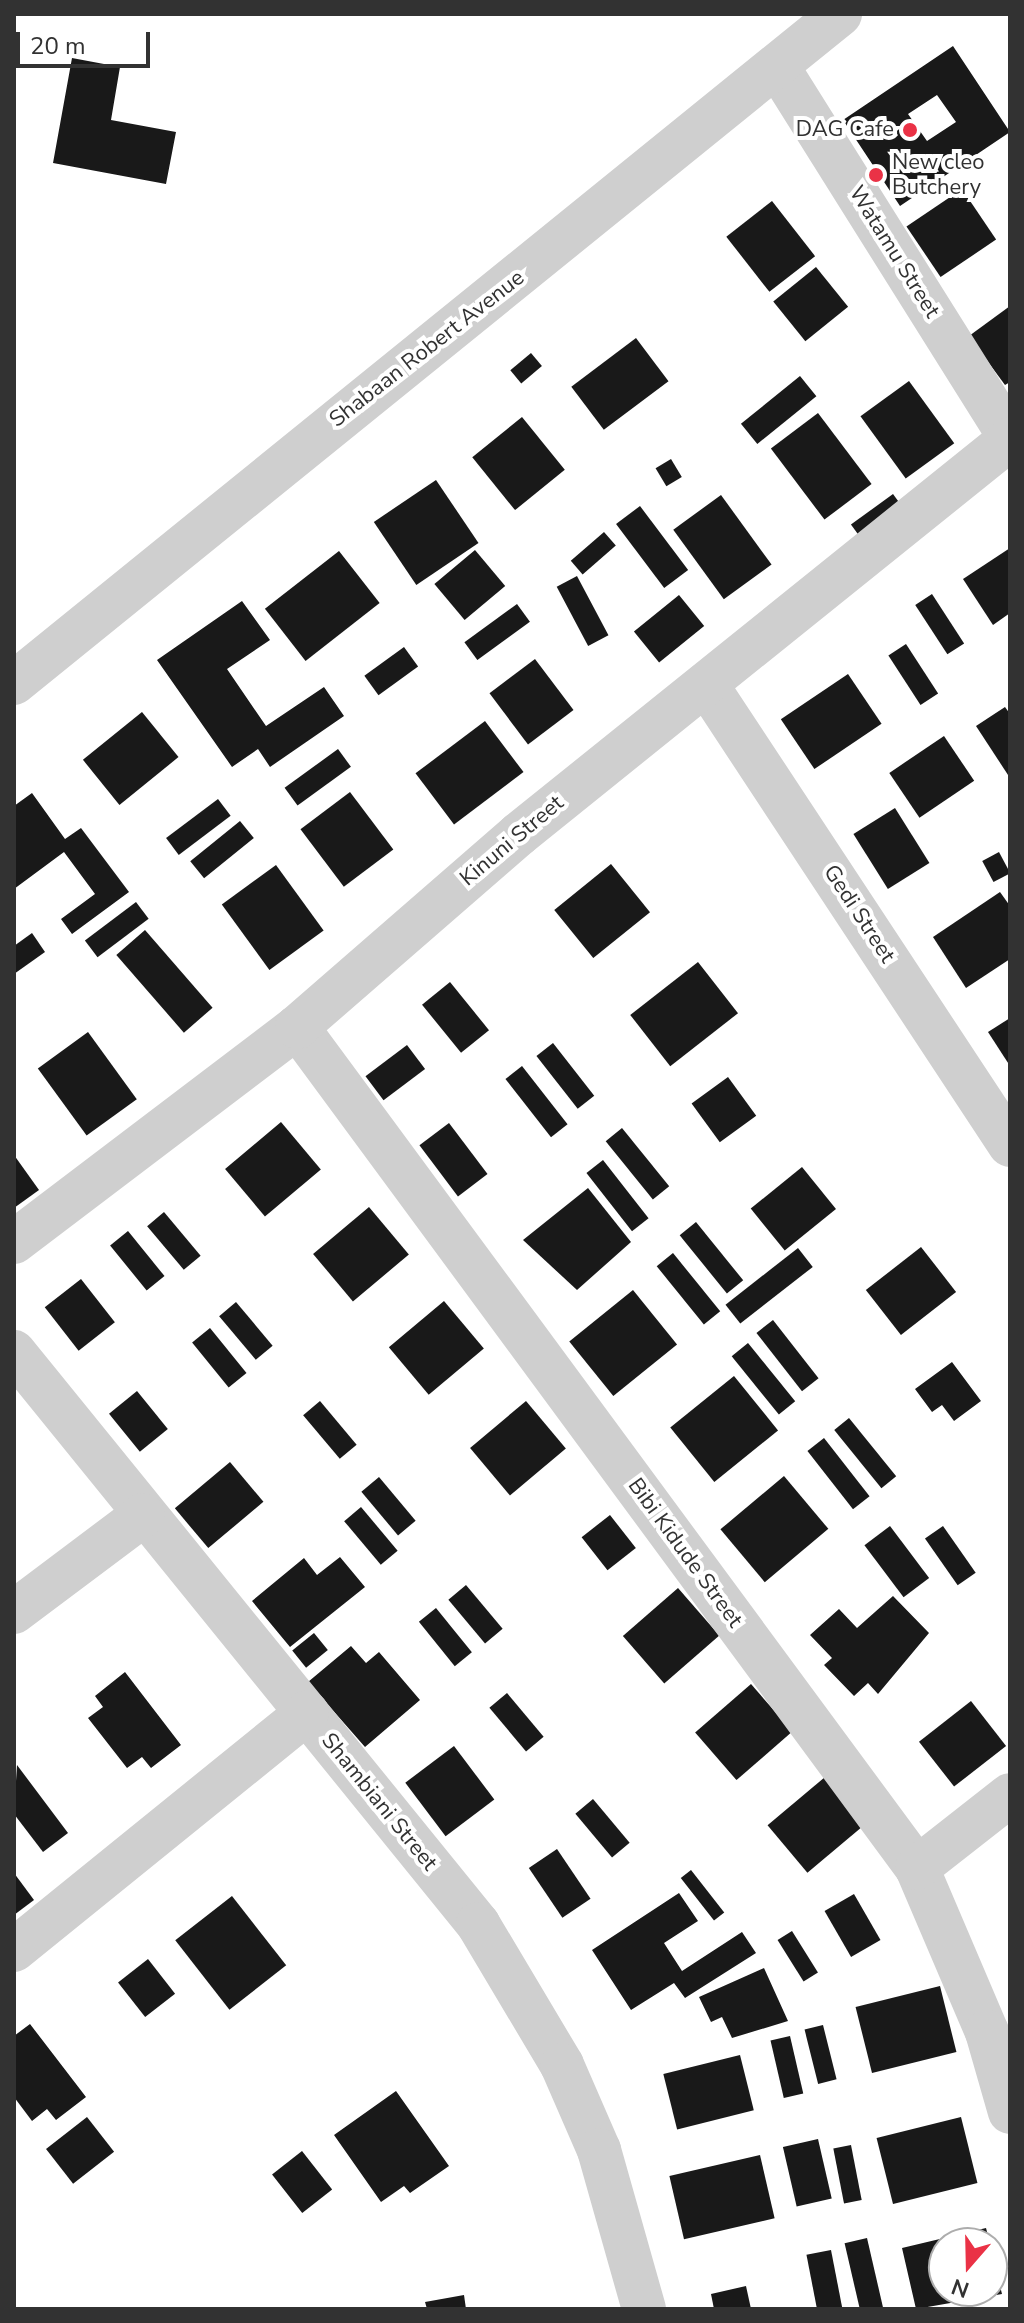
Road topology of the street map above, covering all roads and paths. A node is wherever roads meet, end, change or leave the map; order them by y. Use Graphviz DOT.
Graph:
graph roads {
  1 [pos="840,14"];
  2 [pos="777,66"];
  3 [pos="1010,439"];
  4 [pos="14,683"];
  5 [pos="706,684"];
  6 [pos="297,1027"];
  7 [pos="1010,1145"];
  8 [pos="14,1242"];
  9 [pos="14,1352"];
  10 [pos="143,1515"];
  11 [pos="14,1612"];
  12 [pos="307,1713"];
  13 [pos="1010,1795"];
  14 [pos="917,1868"];
  15 [pos="14,1950"];
  16 [pos="1010,2112"];
  17 [pos="644,2309"];
  1 -- 2 [label="street, Shabaan Robert Avenue"];
  2 -- 3 [label="street, Watamu Street"];
  2 -- 4 [label="street, Shabaan Robert Avenue"];
  3 -- 5 [label="street, Kinuni Street"];
  5 -- 6 [label="street, Kinuni Street"];
  5 -- 7 [label="street, Gedi Street"];
  6 -- 8 [label="street, Kinuni Street"];
  6 -- 14 [label="street, Bibi Kidude Street"];
  9 -- 10 [label="street, Shambiani Street"];
  10 -- 11 [label="street"];
  10 -- 12 [label="street, Shambiani Street"];
  12 -- 15 [label="street"];
  12 -- 17 [label="street, Shambiani Street"];
  13 -- 14 [label="street"];
  14 -- 16 [label="street, Bibi Kidude Street"];
}
